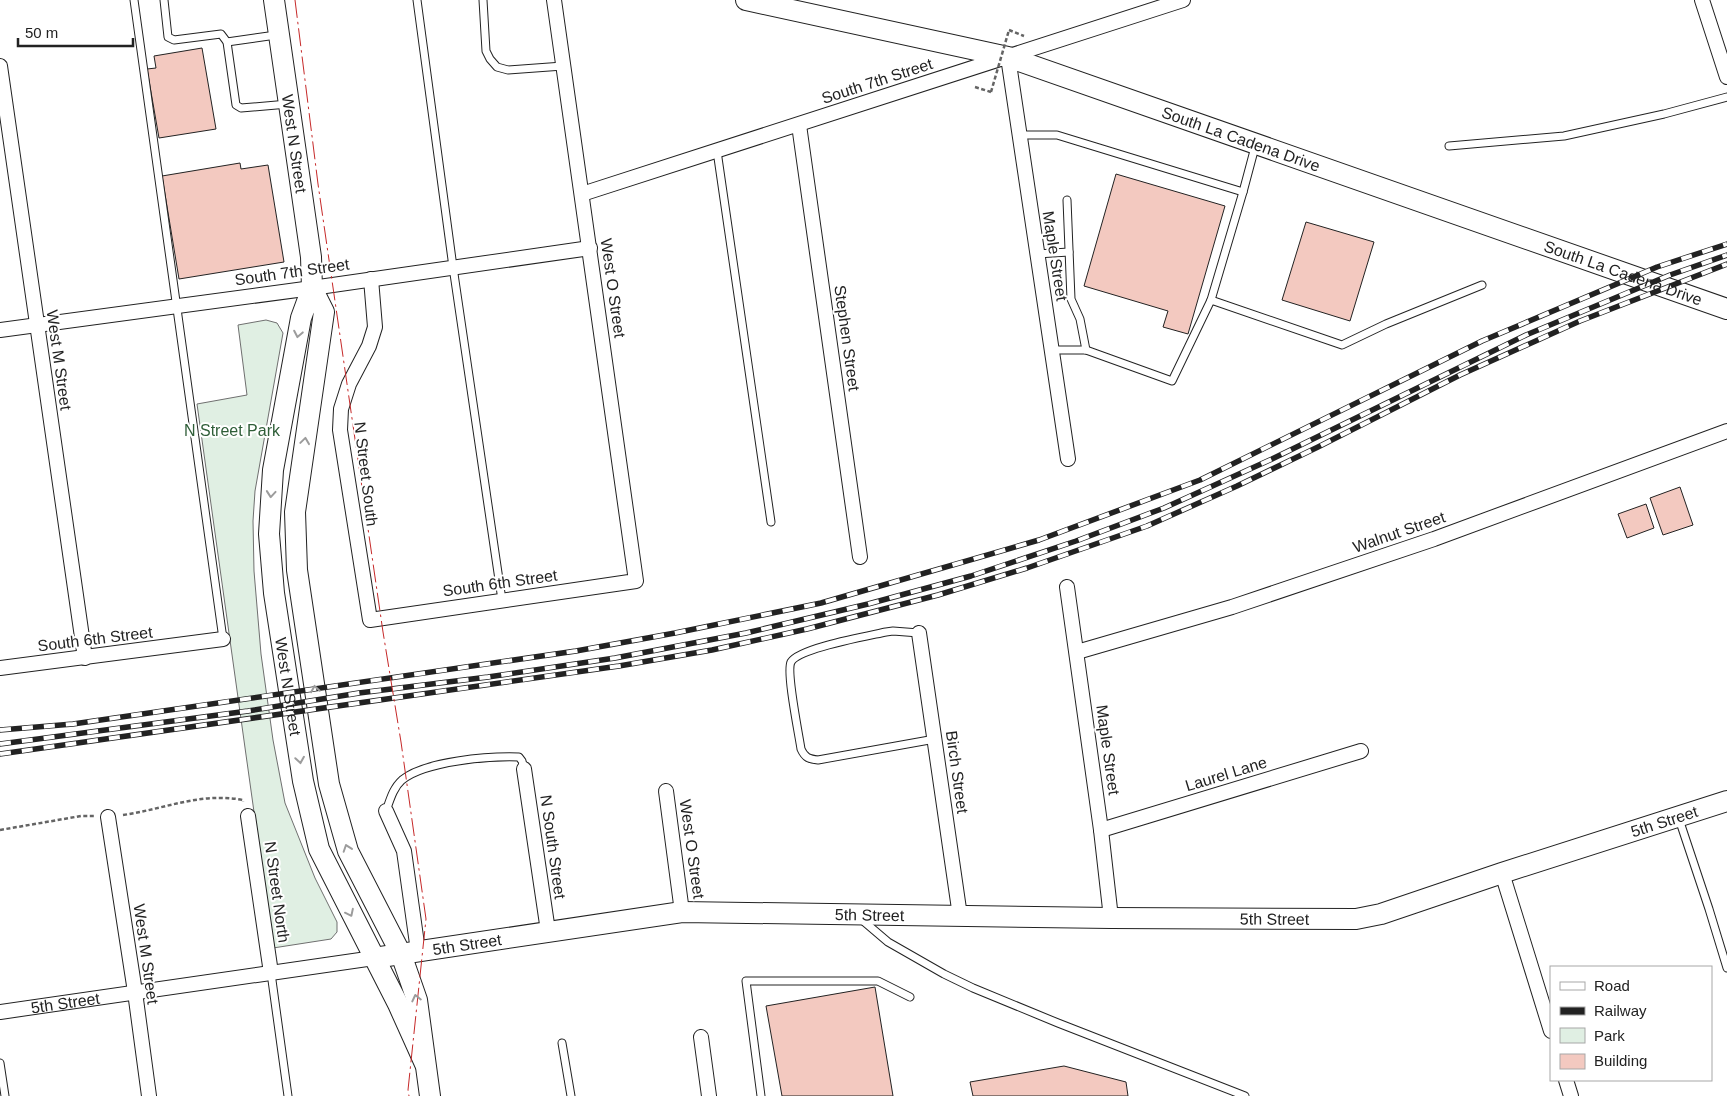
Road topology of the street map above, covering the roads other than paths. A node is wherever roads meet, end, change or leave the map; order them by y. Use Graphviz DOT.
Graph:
graph roads {
  1 [pos="134,0"];
  2 [pos="164,0"];
  3 [pos="274,0"];
  4 [pos="417,0"];
  5 [pos="484,0"];
  6 [pos="554,0"];
  7 [pos="746,0"];
  8 [pos="1183,0"];
  9 [pos="1702,0"];
  10 [pos="279,34"];
  11 [pos="227,42"];
  12 [pos="1008,57"];
  13 [pos="0,66"];
  14 [pos="563,66"];
  15 [pos="1727,77"];
  16 [pos="1727,97"];
  17 [pos="289,104"];
  18 [pos="799,125"];
  19 [pos="1019,135"];
  20 [pos="1256,144"];
  21 [pos="1449,146"];
  22 [pos="717,150"];
  23 [pos="1243,192"];
  24 [pos="582,194"];
  25 [pos="1067,200"];
  26 [pos="590,248"];
  27 [pos="1069,252"];
  28 [pos="1037,254"];
  29 [pos="453,267"];
  30 [pos="370,279"];
  31 [pos="1482,285"];
  32 [pos="312,288"];
  33 [pos="1211,300"];
  34 [pos="176,306"];
  35 [pos="1727,309"];
  36 [pos="36,324"];
  37 [pos="0,330"];
  38 [pos="1051,350"];
  39 [pos="1086,350"];
  40 [pos="1727,431"];
  41 [pos="1068,459"];
  42 [pos="772,522"];
  43 [pos="860,557"];
  44 [pos="636,581"];
  45 [pos="1067,587"];
  46 [pos="502,600"];
  47 [pos="370,620"];
  48 [pos="919,633"];
  49 [pos="223,639"];
  50 [pos="1077,652"];
  51 [pos="85,658"];
  52 [pos="0,668"];
  53 [pos="935,739"];
  54 [pos="1361,751"];
  55 [pos="524,769"];
  56 [pos="666,791"];
  57 [pos="1727,801"];
  58 [pos="386,811"];
  59 [pos="248,816"];
  60 [pos="1678,816"];
  61 [pos="108,817"];
  62 [pos="1101,830"];
  63 [pos="1502,872"];
  64 [pos="682,912"];
  65 [pos="854,914"];
  66 [pos="960,916"];
  67 [pos="1111,918"];
  68 [pos="548,931"];
  69 [pos="410,952"];
  70 [pos="374,958"];
  71 [pos="1727,968"];
  72 [pos="271,973"];
  73 [pos="135,992"];
  74 [pos="910,997"];
  75 [pos="0,1012"];
  76 [pos="1550,1028"];
  77 [pos="701,1037"];
  78 [pos="562,1043"];
  79 [pos="0,1063"];
  80 [pos="425,1064"];
  81 [pos="1566,1081"];
  82 [pos="5,1096"];
  83 [pos="149,1096"];
  84 [pos="288,1096"];
  85 [pos="430,1096"];
  86 [pos="571,1096"];
  87 [pos="709,1096"];
  88 [pos="760,1096"];
  89 [pos="1245,1096"];
  90 [pos="1571,1096"];
  1 -- 34 [label="lane"];
  2 -- 11 [label="lane"];
  3 -- 10 [label="street, West N Street"];
  4 -- 29 [label="lane"];
  5 -- 14 [label="lane"];
  6 -- 14 [label="street, West O Street"];
  7 -- 12 [label="street, South La Cadena Drive"];
  8 -- 12 [label="street, South 7th Street"];
  9 -- 15 [label="street"];
  10 -- 11 [label="lane"];
  10 -- 17 [label="street, West N Street"];
  11 -- 17 [label="lane"];
  12 -- 18 [label="street, South 7th Street"];
  12 -- 19 [label="street, Maple Street"];
  12 -- 20 [label="street, South La Cadena Drive"];
  13 -- 36 [label="street, West M Street"];
  14 -- 24 [label="street, West O Street"];
  16 -- 21 [label="lane"];
  17 -- 32 [label="street, West N Street"];
  18 -- 22 [label="street, South 7th Street"];
  18 -- 43 [label="street, Stephen Street"];
  19 -- 23 [label="lane"];
  19 -- 28 [label="street, Maple Street"];
  20 -- 23 [label="lane"];
  20 -- 35 [label="street, South La Cadena Drive"];
  22 -- 24 [label="street, South 7th Street"];
  22 -- 42 [label="lane"];
  23 -- 33 [label="lane"];
  24 -- 26 [label="street, West O Street"];
  25 -- 27 [label="lane"];
  26 -- 29 [label="street, South 7th Street"];
  26 -- 44 [label="street, West O Street"];
  27 -- 28 [label="lane"];
  27 -- 39 [label="lane"];
  28 -- 38 [label="street, Maple Street"];
  29 -- 30 [label="street, South 7th Street"];
  29 -- 46 [label="lane"];
  30 -- 32 [label="street, South 7th Street"];
  30 -- 47 [label="street, N Street South"];
  31 -- 33 [label="lane"];
  32 -- 34 [label="street, South 7th Street"];
  69 -- 32 [label="street, West N Street, one-way"];
  32 -- 70 [label="street, West N Street, one-way"];
  33 -- 39 [label="lane"];
  34 -- 36 [label="street, South 7th Street"];
  34 -- 49 [label="lane"];
  36 -- 37 [label="street, South 7th Street"];
  36 -- 51 [label="street, West M Street"];
  38 -- 39 [label="lane"];
  38 -- 41 [label="street, Maple Street"];
  40 -- 50 [label="street, Walnut Street"];
  44 -- 46 [label="street, South 6th Street"];
  45 -- 50 [label="street, Maple Street"];
  46 -- 47 [label="street, South 6th Street"];
  48 -- 53 [label="street, Birch Street"];
  48 -- 53 [label="lane"];
  49 -- 51 [label="street, South 6th Street"];
  50 -- 62 [label="street, Maple Street"];
  51 -- 52 [label="street, South 6th Street"];
  53 -- 66 [label="street, Birch Street"];
  54 -- 62 [label="street, Laurel Lane"];
  55 -- 58 [label="lane"];
  55 -- 68 [label="street, N South Street"];
  56 -- 64 [label="street, West O Street"];
  57 -- 60 [label="street, 5th Street"];
  58 -- 69 [label="street"];
  59 -- 72 [label="street, N Street North"];
  60 -- 63 [label="street, 5th Street"];
  60 -- 71 [label="lane"];
  61 -- 73 [label="street, West M Street"];
  62 -- 67 [label="street, Maple Street"];
  63 -- 67 [label="street, 5th Street"];
  63 -- 76 [label="street"];
  64 -- 65 [label="street, 5th Street"];
  64 -- 68 [label="street, 5th Street"];
  65 -- 66 [label="street, 5th Street"];
  65 -- 89 [label="lane"];
  66 -- 67 [label="street, 5th Street"];
  68 -- 69 [label="street, 5th Street"];
  69 -- 70 [label="street, 5th Street"];
  80 -- 69 [label="street, West N Street, one-way"];
  70 -- 72 [label="street, 5th Street"];
  70 -- 80 [label="street, West N Street"];
  72 -- 73 [label="street, 5th Street"];
  72 -- 84 [label="lane"];
  73 -- 75 [label="street, 5th Street"];
  73 -- 83 [label="street, West M Street"];
  74 -- 88 [label="lane"];
  77 -- 87 [label="street"];
  78 -- 86 [label="lane"];
  79 -- 82 [label="lane"];
  80 -- 85 [label="street, West N Street"];
  81 -- 90 [label="street"];
}
